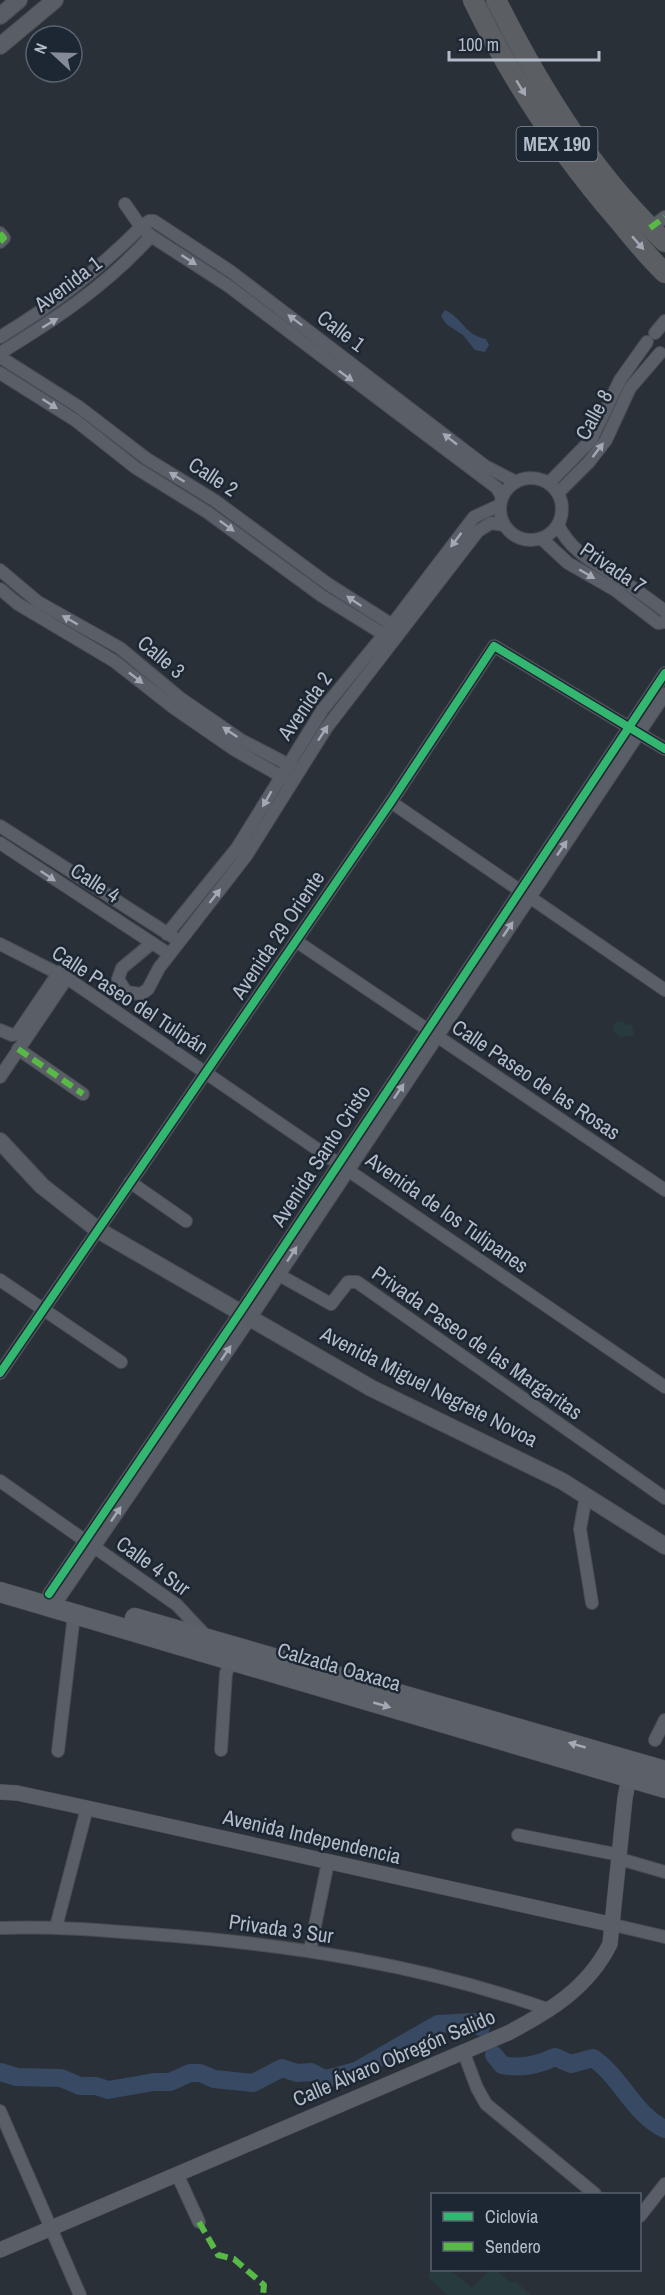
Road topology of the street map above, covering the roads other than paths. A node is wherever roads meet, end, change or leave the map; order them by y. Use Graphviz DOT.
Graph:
graph roads {
  1 [pos="19,0"];
  2 [pos="55,0"];
  3 [pos="473,0"];
  4 [pos="496,0"];
  5 [pos="0,16"];
  6 [pos="0,46"];
  7 [pos="125,204"];
  8 [pos="657,222"];
  9 [pos="141,227"];
  10 [pos="0,233"];
  11 [pos="151,236"];
  12 [pos="0,242"];
  13 [pos="665,242"];
  14 [pos="665,273"];
  15 [pos="665,321"];
  16 [pos="0,337"];
  17 [pos="336,352"];
  18 [pos="660,353"];
  19 [pos="0,355"];
  20 [pos="329,363"];
  21 [pos="0,373"];
  22 [pos="516,482"];
  23 [pos="553,488"];
  24 [pos="214,500"];
  25 [pos="501,501"];
  26 [pos="207,512"];
  27 [pos="504,525"];
  28 [pos="558,525"];
  29 [pos="542,539"];
  30 [pos="0,570"];
  31 [pos="0,589"];
  32 [pos="665,611"];
  33 [pos="665,622"];
  34 [pos="387,630"];
  35 [pos="404,631"];
  36 [pos="88,638"];
  37 [pos="395,642"];
  38 [pos="665,673"];
  39 [pos="665,694"];
  40 [pos="634,729"];
  41 [pos="665,749"];
  42 [pos="288,764"];
  43 [pos="299,770"];
  44 [pos="286,779"];
  45 [pos="391,802"];
  46 [pos="0,826"];
  47 [pos="0,843"];
  48 [pos="524,894"];
  49 [pos="167,934"];
  50 [pos="296,941"];
  51 [pos="180,942"];
  52 [pos="152,943"];
  53 [pos="0,944"];
  54 [pos="169,954"];
  55 [pos="63,975"];
  56 [pos="665,990"];
  57 [pos="0,1030"];
  58 [pos="431,1033"];
  59 [pos="18,1049"];
  60 [pos="206,1072"];
  61 [pos="0,1077"];
  62 [pos="83,1094"];
  63 [pos="0,1141"];
  64 [pos="343,1165"];
  65 [pos="130,1182"];
  66 [pos="665,1190"];
  67 [pos="186,1221"];
  68 [pos="98,1230"];
  69 [pos="274,1272"];
  70 [pos="0,1280"];
  71 [pos="44,1310"];
  72 [pos="246,1314"];
  73 [pos="121,1362"];
  74 [pos="0,1373"];
  75 [pos="665,1387"];
  76 [pos="0,1481"];
  77 [pos="586,1496"];
  78 [pos="665,1498"];
  79 [pos="90,1544"];
  80 [pos="665,1546"];
  81 [pos="0,1580"];
  82 [pos="0,1592"];
  83 [pos="55,1596"];
  84 [pos="592,1603"];
  85 [pos="184,1612"];
  86 [pos="74,1615"];
  87 [pos="172,1628"];
  88 [pos="207,1646"];
  89 [pos="235,1654"];
  90 [pos="665,1720"];
  91 [pos="655,1740"];
  92 [pos="58,1750"];
  93 [pos="221,1750"];
  94 [pos="631,1769"];
  95 [pos="665,1771"];
  96 [pos="665,1788"];
  97 [pos="0,1792"];
  98 [pos="87,1808"];
  99 [pos="518,1835"];
  100 [pos="620,1857"];
  101 [pos="328,1862"];
  102 [pos="665,1872"];
  103 [pos="614,1925"];
  104 [pos="56,1927"];
  105 [pos="0,1928"];
  106 [pos="665,1937"];
  107 [pos="310,1950"];
  108 [pos="550,2010"];
  109 [pos="464,2051"];
  110 [pos="0,2111"];
  111 [pos="177,2174"];
  112 [pos="665,2184"];
  113 [pos="594,2193"];
  114 [pos="641,2214"];
  115 [pos="199,2222"];
  116 [pos="51,2228"];
  117 [pos="0,2250"];
  118 [pos="80,2295"];
  1 -- 5 [label="main road"];
  2 -- 6 [label="main road"];
  3 -- 14 [label="highway, MEX 190, one-way"];
  4 -- 8 [label="highway, MEX 190"];
  7 -- 9 [label="street, Calle 1"];
  8 -- 13 [label="highway, MEX 190"];
  9 -- 11 [label="street, Calle 1"];
  9 -- 16 [label="street, Avenida 1"];
  17 -- 9 [label="street, Calle 1, one-way"];
  10 -- 12 [label="street"];
  19 -- 11 [label="street, Avenida 1, one-way"];
  11 -- 20 [label="street, Calle 1, one-way"];
  15 -- 23 [label="street, Calle 8"];
  17 -- 20 [label="street"];
  22 -- 17 [label="street, Calle 1, one-way"];
  23 -- 18 [label="street, Calle 8, one-way"];
  24 -- 19 [label="street, Calle 2, one-way"];
  20 -- 25 [label="street, Calle 1, one-way"];
  21 -- 26 [label="street, Calle 2, one-way"];
  22 -- 23 [label="street"];
  22 -- 25 [label="street"];
  23 -- 28 [label="street"];
  24 -- 26 [label="street"];
  34 -- 24 [label="street, Calle 2, one-way"];
  25 -- 27 [label="street"];
  25 -- 34 [label="street, Avenida 2, one-way"];
  26 -- 34 [label="street, Calle 2, one-way"];
  27 -- 29 [label="street"];
  27 -- 35 [label="street, Avenida 2"];
  28 -- 29 [label="street"];
  28 -- 32 [label="street, Privada 7"];
  29 -- 33 [label="street, Privada 7, one-way"];
  36 -- 30 [label="street, Calle 3, one-way"];
  31 -- 36 [label="street, Calle 3"];
  34 -- 35 [label="street, Calle 2"];
  34 -- 37 [label="street, Calle 2"];
  34 -- 42 [label="street, Avenida 2"];
  35 -- 37 [label="street, Avenida 2"];
  42 -- 36 [label="street, Calle 3, one-way"];
  36 -- 44 [label="street, Calle 3, one-way"];
  43 -- 37 [label="street, Avenida 2, one-way"];
  38 -- 40 [label="street, Avenida Santo Cristo"];
  39 -- 40 [label="street, Avenida Santo Cristo"];
  40 -- 41 [label="street"];
  40 -- 45 [label="street, Avenida 29 Oriente"];
  40 -- 48 [label="street, Avenida Santo Cristo"];
  42 -- 43 [label="street, Calle 3"];
  42 -- 44 [label="street, Avenida 2"];
  43 -- 44 [label="street, Avenida 2"];
  44 -- 49 [label="street, Avenida 2, one-way"];
  51 -- 44 [label="street, Avenida 2, one-way"];
  45 -- 48 [label="street"];
  45 -- 50 [label="street, Avenida 29 Oriente"];
  46 -- 49 [label="street, Calle 4"];
  47 -- 52 [label="street, Calle 4, one-way"];
  48 -- 56 [label="street"];
  48 -- 58 [label="street, Avenida Santo Cristo"];
  49 -- 51 [label="street"];
  50 -- 58 [label="street, Calle Paseo de las Rosas"];
  50 -- 60 [label="street, Avenida 29 Oriente"];
  51 -- 54 [label="street, Avenida 2"];
  52 -- 54 [label="street, Calle 4"];
  52 -- 54 [label="street, Avenida 2"];
  53 -- 55 [label="street, Calle Paseo del Tulipán"];
  55 -- 57 [label="street"];
  55 -- 59 [label="street"];
  55 -- 60 [label="street, Calle Paseo del Tulipán"];
  58 -- 64 [label="street, Avenida Santo Cristo"];
  58 -- 66 [label="street, Calle Paseo de las Rosas"];
  59 -- 61 [label="street"];
  59 -- 62 [label="street"];
  60 -- 64 [label="street, Avenida de los Tulipanes"];
  60 -- 65 [label="street, Avenida 29 Oriente"];
  63 -- 68 [label="main road, Avenida Miguel Negrete Novoa"];
  64 -- 69 [label="street, Avenida Santo Cristo"];
  64 -- 75 [label="street, Avenida de los Tulipanes"];
  65 -- 67 [label="street"];
  65 -- 68 [label="street, Avenida 29 Oriente"];
  68 -- 71 [label="street, Avenida 29 Oriente"];
  68 -- 72 [label="main road, Avenida Miguel Negrete Novoa"];
  69 -- 72 [label="street, Avenida Santo Cristo"];
  69 -- 78 [label="street, Privada Paseo de las Margaritas"];
  70 -- 71 [label="street"];
  71 -- 73 [label="street"];
  71 -- 74 [label="street, Avenida 29 Oriente"];
  72 -- 77 [label="main road, Avenida Miguel Negrete Novoa"];
  72 -- 79 [label="street, Avenida Santo Cristo"];
  76 -- 79 [label="street, Calle 4 Sur"];
  77 -- 80 [label="main road, Avenida Miguel Negrete Novoa"];
  77 -- 84 [label="street"];
  79 -- 83 [label="street, Avenida Santo Cristo"];
  79 -- 85 [label="street, Calle 4 Sur"];
  81 -- 83 [label="main road, Calzada Oaxaca"];
  82 -- 86 [label="main road, Calzada Oaxaca"];
  83 -- 87 [label="main road, Calzada Oaxaca"];
  85 -- 87 [label="main road"];
  85 -- 88 [label="street, Calle 4 Sur"];
  86 -- 88 [label="main road, Calzada Oaxaca"];
  86 -- 92 [label="street"];
  87 -- 88 [label="main road, Calzada Oaxaca"];
  88 -- 89 [label="main road, Calzada Oaxaca"];
  89 -- 93 [label="street"];
  89 -- 94 [label="main road, Calzada Oaxaca"];
  90 -- 91 [label="street"];
  94 -- 95 [label="main road, Calzada Oaxaca"];
  94 -- 96 [label="main road, Calzada Oaxaca"];
  94 -- 100 [label="street, Calle Álvaro Obregón Salido"];
  97 -- 98 [label="street, Avenida Independencia"];
  98 -- 101 [label="street, Avenida Independencia"];
  98 -- 104 [label="street"];
  99 -- 100 [label="street"];
  100 -- 102 [label="street"];
  100 -- 103 [label="street, Calle Álvaro Obregón Salido"];
  101 -- 103 [label="street, Avenida Independencia"];
  101 -- 107 [label="street"];
  103 -- 106 [label="street"];
  103 -- 108 [label="street, Calle Álvaro Obregón Salido"];
  104 -- 105 [label="street, Privada 3 Sur"];
  104 -- 107 [label="street, Privada 3 Sur"];
  107 -- 108 [label="street, Privada 3 Sur"];
  108 -- 109 [label="street, Calle Álvaro Obregón Salido"];
  109 -- 111 [label="street, Calle Álvaro Obregón Salido"];
  109 -- 113 [label="street"];
  110 -- 116 [label="street"];
  111 -- 115 [label="street"];
  111 -- 116 [label="street, Calle Álvaro Obregón Salido"];
  112 -- 114 [label="street"];
  116 -- 117 [label="street, Calle Álvaro Obregón Salido"];
  116 -- 118 [label="street"];
}
